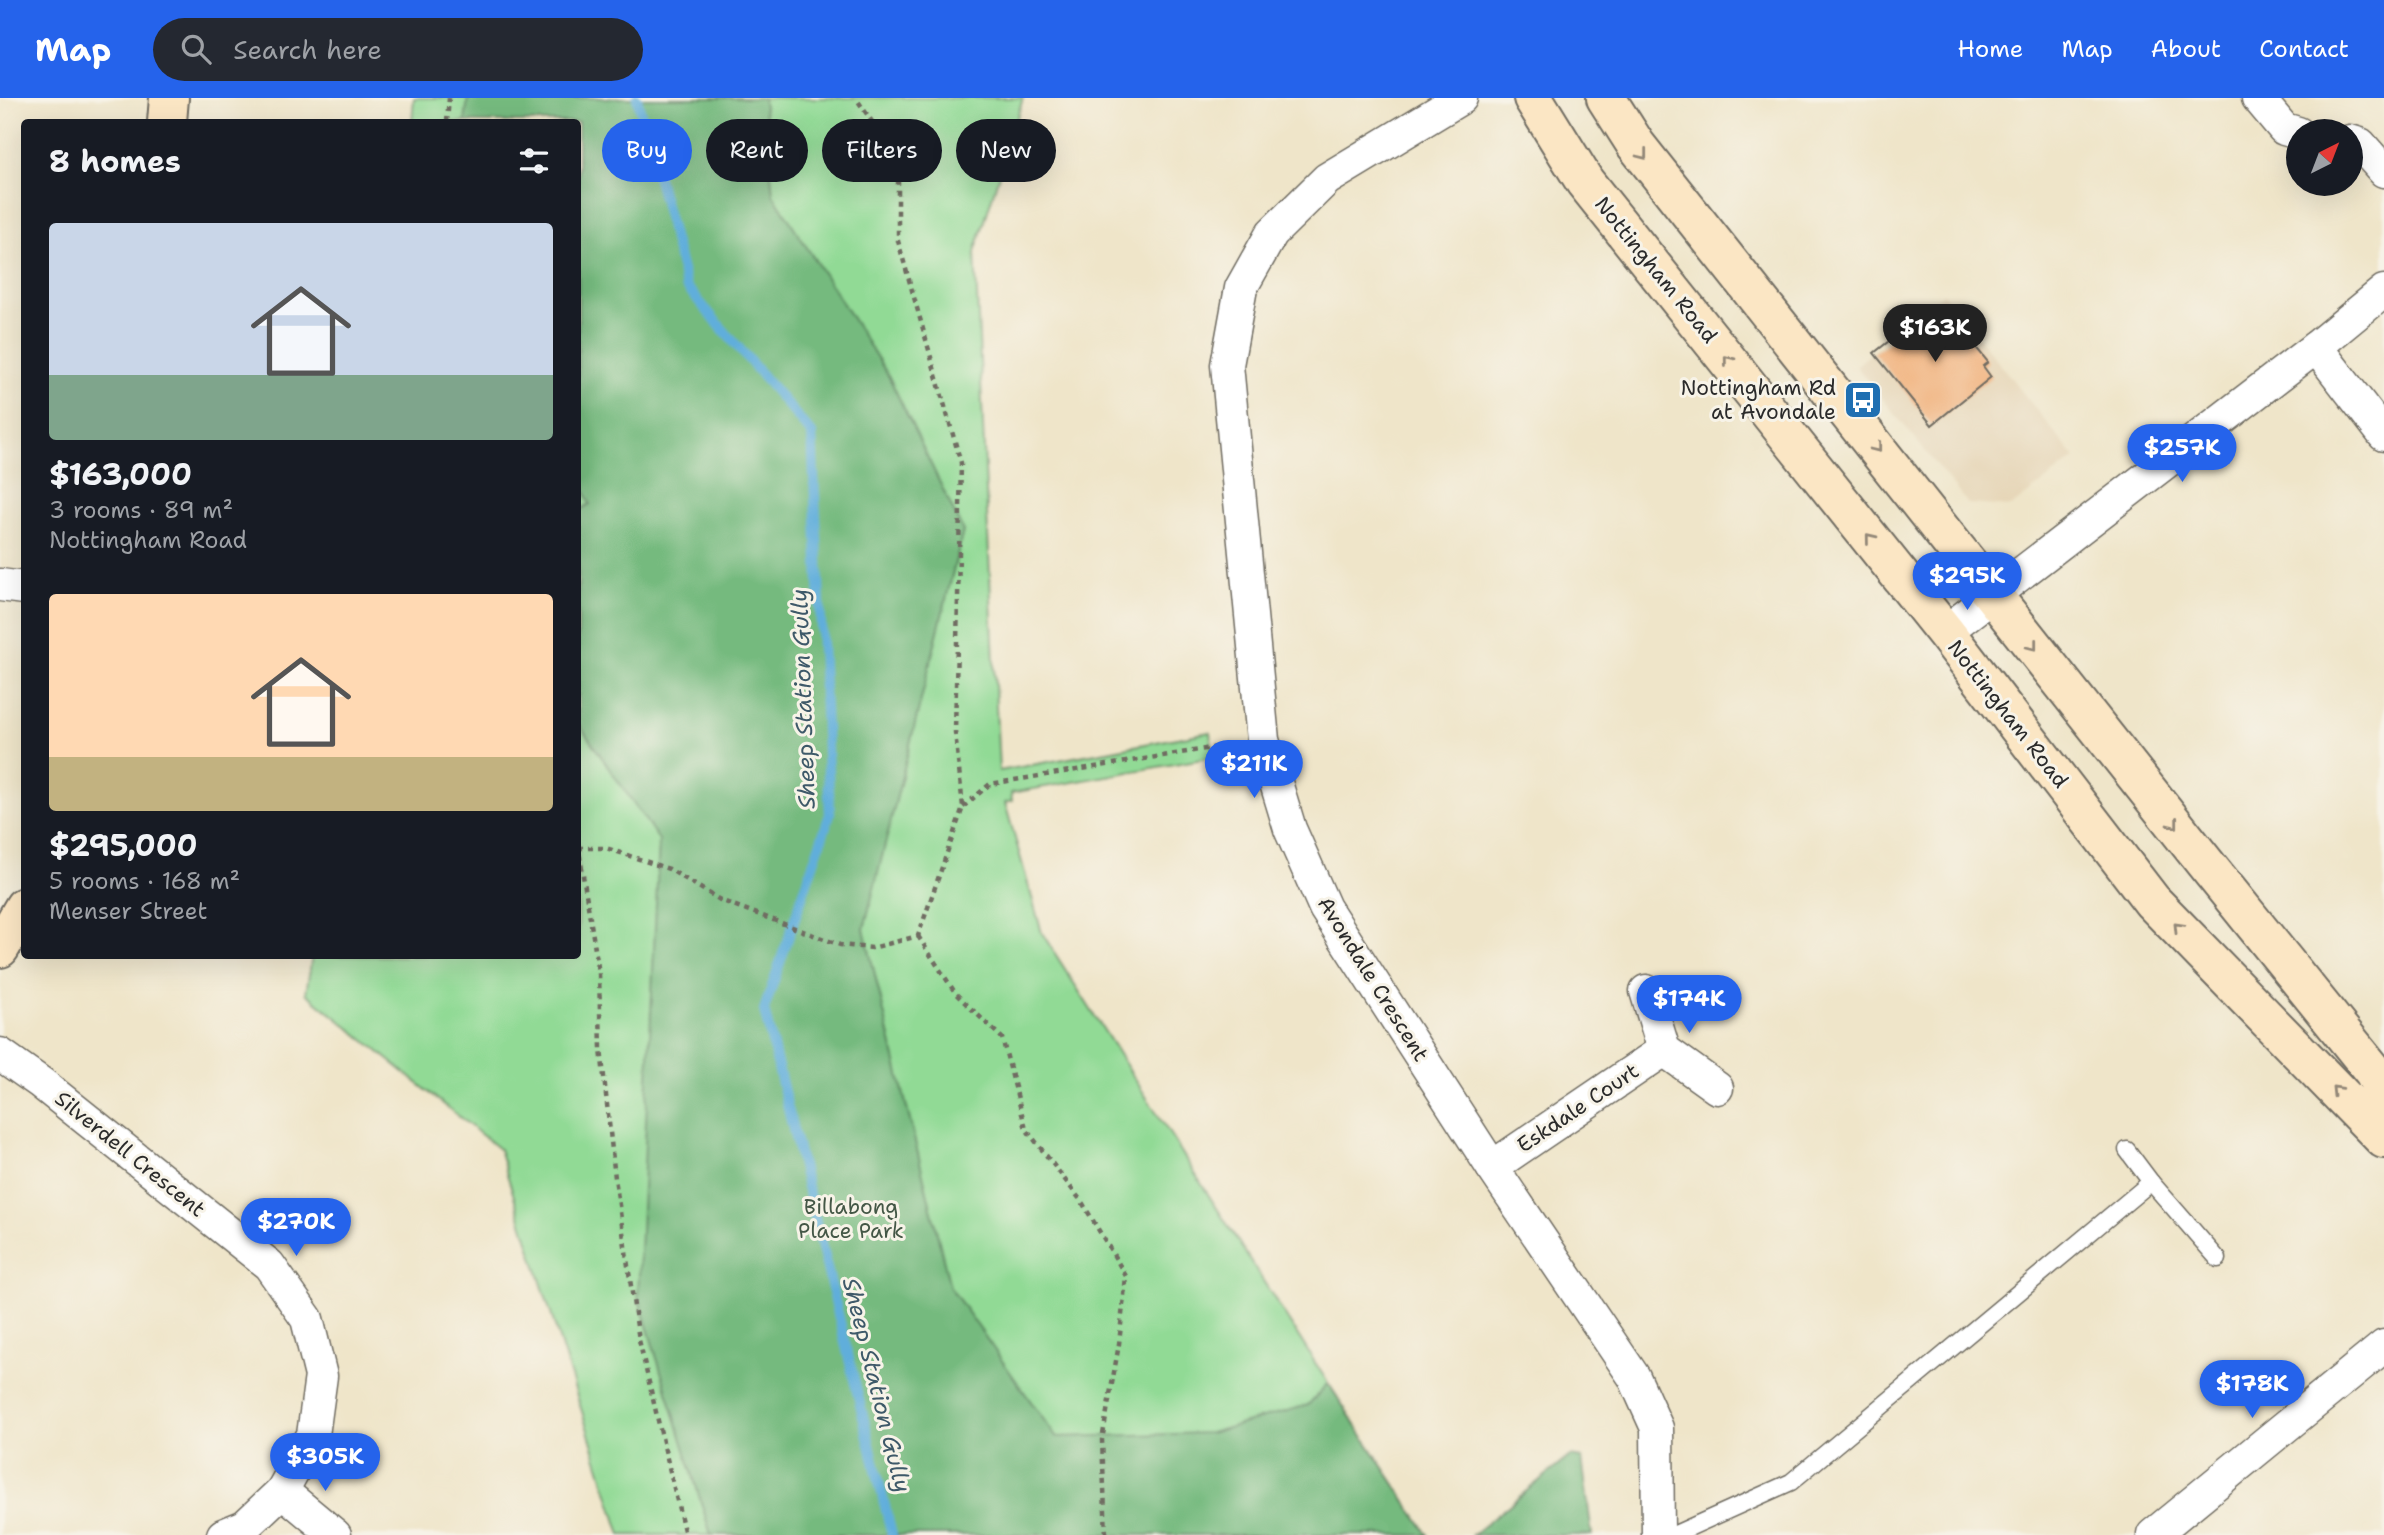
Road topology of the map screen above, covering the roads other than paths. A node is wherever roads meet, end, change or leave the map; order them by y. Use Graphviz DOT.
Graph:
graph roads {
  1 [pos="169,98"];
  2 [pos="1461,98"];
  3 [pos="1533,98"];
  4 [pos="1606,98"];
  5 [pos="2258,98"];
  6 [pos="167,119"];
  7 [pos="2286,130"];
  8 [pos="2363,147"];
  9 [pos="2384,171"];
  10 [pos="2384,291"];
  11 [pos="2316,347"];
  12 [pos="2384,435"];
  13 [pos="0,584"];
  14 [pos="21,588"];
  15 [pos="1994,596"];
  16 [pos="1945,632"];
  17 [pos="21,912"];
  18 [pos="0,948"];
  19 [pos="1646,991"];
  20 [pos="1664,1050"];
  21 [pos="0,1054"];
  22 [pos="1717,1088"];
  23 [pos="2384,1093"];
  24 [pos="2384,1139"];
  25 [pos="2126,1150"];
  26 [pos="1492,1167"];
  27 [pos="2151,1182"];
  28 [pos="2218,1259"];
  29 [pos="2384,1346"];
  30 [pos="282,1491"];
  31 [pos="223,1535"];
  32 [pos="335,1535"];
  33 [pos="1658,1535"];
  34 [pos="1673,1535"];
  35 [pos="2153,1535"];
  1 -- 6 [label="street"];
  2 -- 26 [label="street, Avondale Crescent"];
  16 -- 3 [label="street, Nottingham Road, one-way"];
  4 -- 15 [label="street, one-way"];
  5 -- 7 [label="street"];
  8 -- 9 [label="street"];
  10 -- 11 [label="street"];
  11 -- 12 [label="street"];
  11 -- 15 [label="street"];
  13 -- 14 [label="street"];
  15 -- 16 [label="street"];
  15 -- 23 [label="street, one-way"];
  24 -- 16 [label="street, Nottingham Road, one-way"];
  17 -- 18 [label="street"];
  19 -- 20 [label="street"];
  20 -- 22 [label="street"];
  20 -- 26 [label="street, Eskdale Court"];
  21 -- 30 [label="street, Silverdell Crescent"];
  25 -- 27 [label="lane"];
  26 -- 33 [label="street, Avondale Crescent"];
  27 -- 28 [label="lane"];
  27 -- 34 [label="lane"];
  29 -- 35 [label="street"];
  30 -- 31 [label="street, Silverdell Crescent"];
  30 -- 32 [label="street"];
}
